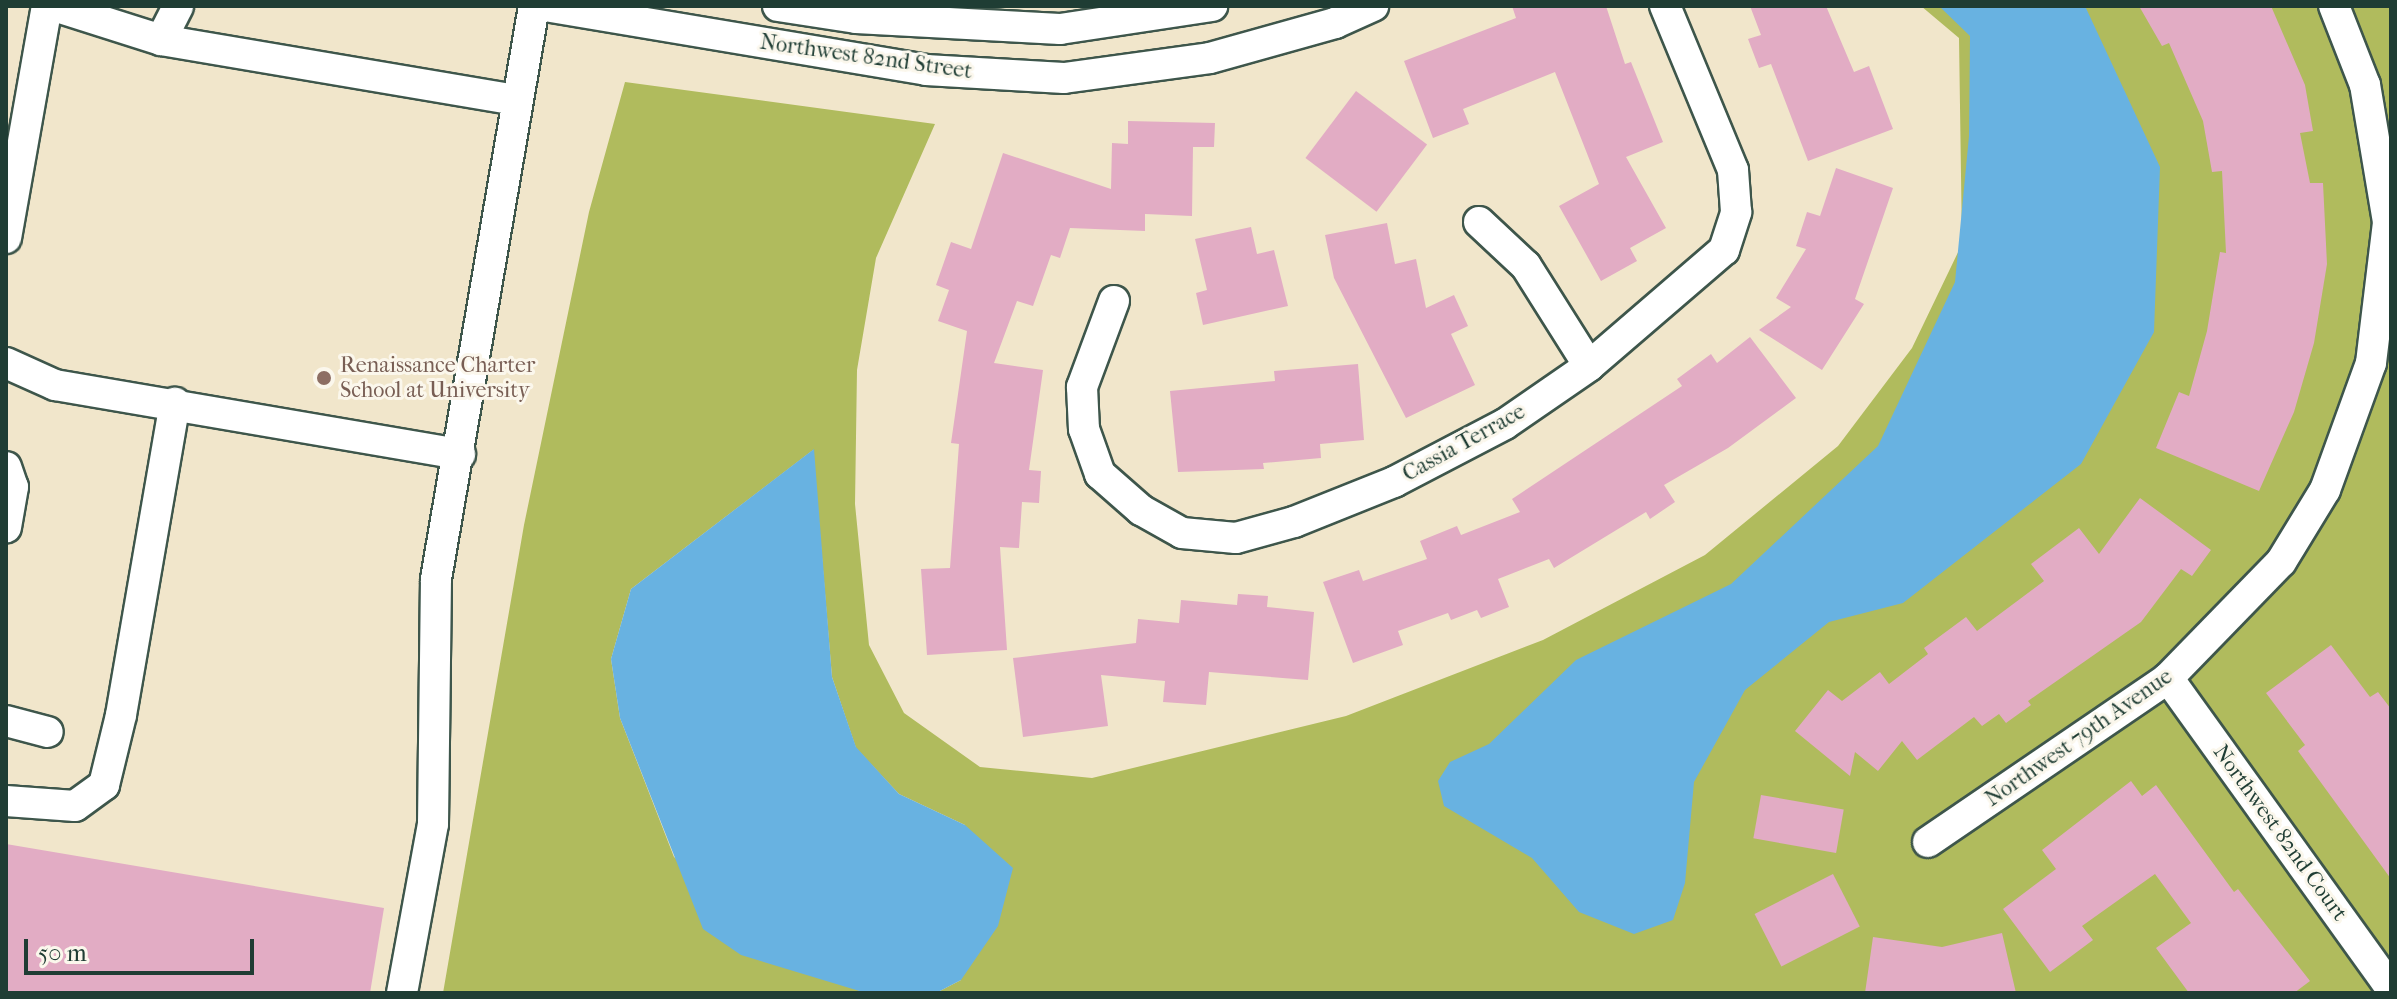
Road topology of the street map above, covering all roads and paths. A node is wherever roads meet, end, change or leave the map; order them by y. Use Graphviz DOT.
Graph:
graph roads {
  1 [pos="47,6"];
  2 [pos="54,6"];
  3 [pos="150,6"];
  4 [pos="178,6"];
  5 [pos="534,6"];
  6 [pos="545,6"];
  7 [pos="778,6"];
  8 [pos="1212,6"];
  9 [pos="1373,6"];
  10 [pos="1665,6"];
  11 [pos="2334,6"];
  12 [pos="161,40"];
  13 [pos="516,100"];
  14 [pos="1479,222"];
  15 [pos="6,238"];
  16 [pos="1114,301"];
  17 [pos="6,363"];
  18 [pos="1589,366"];
  19 [pos="175,403"];
  20 [pos="460,454"];
  21 [pos="6,467"];
  22 [pos="6,527"];
  23 [pos="2168,678"];
  24 [pos="6,721"];
  25 [pos="48,732"];
  26 [pos="20,802"];
  27 [pos="1928,842"];
  28 [pos="2391,988"];
  29 [pos="402,993"];
  1 -- 15 [label="street"];
  2 -- 12 [label="street"];
  3 -- 12 [label="street"];
  4 -- 12 [label="street"];
  5 -- 13 [label="street"];
  6 -- 9 [label="street, Northwest 82nd Street"];
  7 -- 8 [label="street, Northwest 82nd Street"];
  10 -- 18 [label="street, Cassia Terrace"];
  11 -- 23 [label="street, Northwest 79th Avenue"];
  12 -- 13 [label="street"];
  13 -- 20 [label="street"];
  14 -- 18 [label="street"];
  16 -- 18 [label="street, Cassia Terrace"];
  17 -- 19 [label="street"];
  19 -- 20 [label="street"];
  19 -- 26 [label="street"];
  20 -- 29 [label="street"];
  21 -- 22 [label="street"];
  23 -- 27 [label="street, Northwest 79th Avenue"];
  23 -- 28 [label="street, Northwest 82nd Court"];
  24 -- 25 [label="street"];
}
